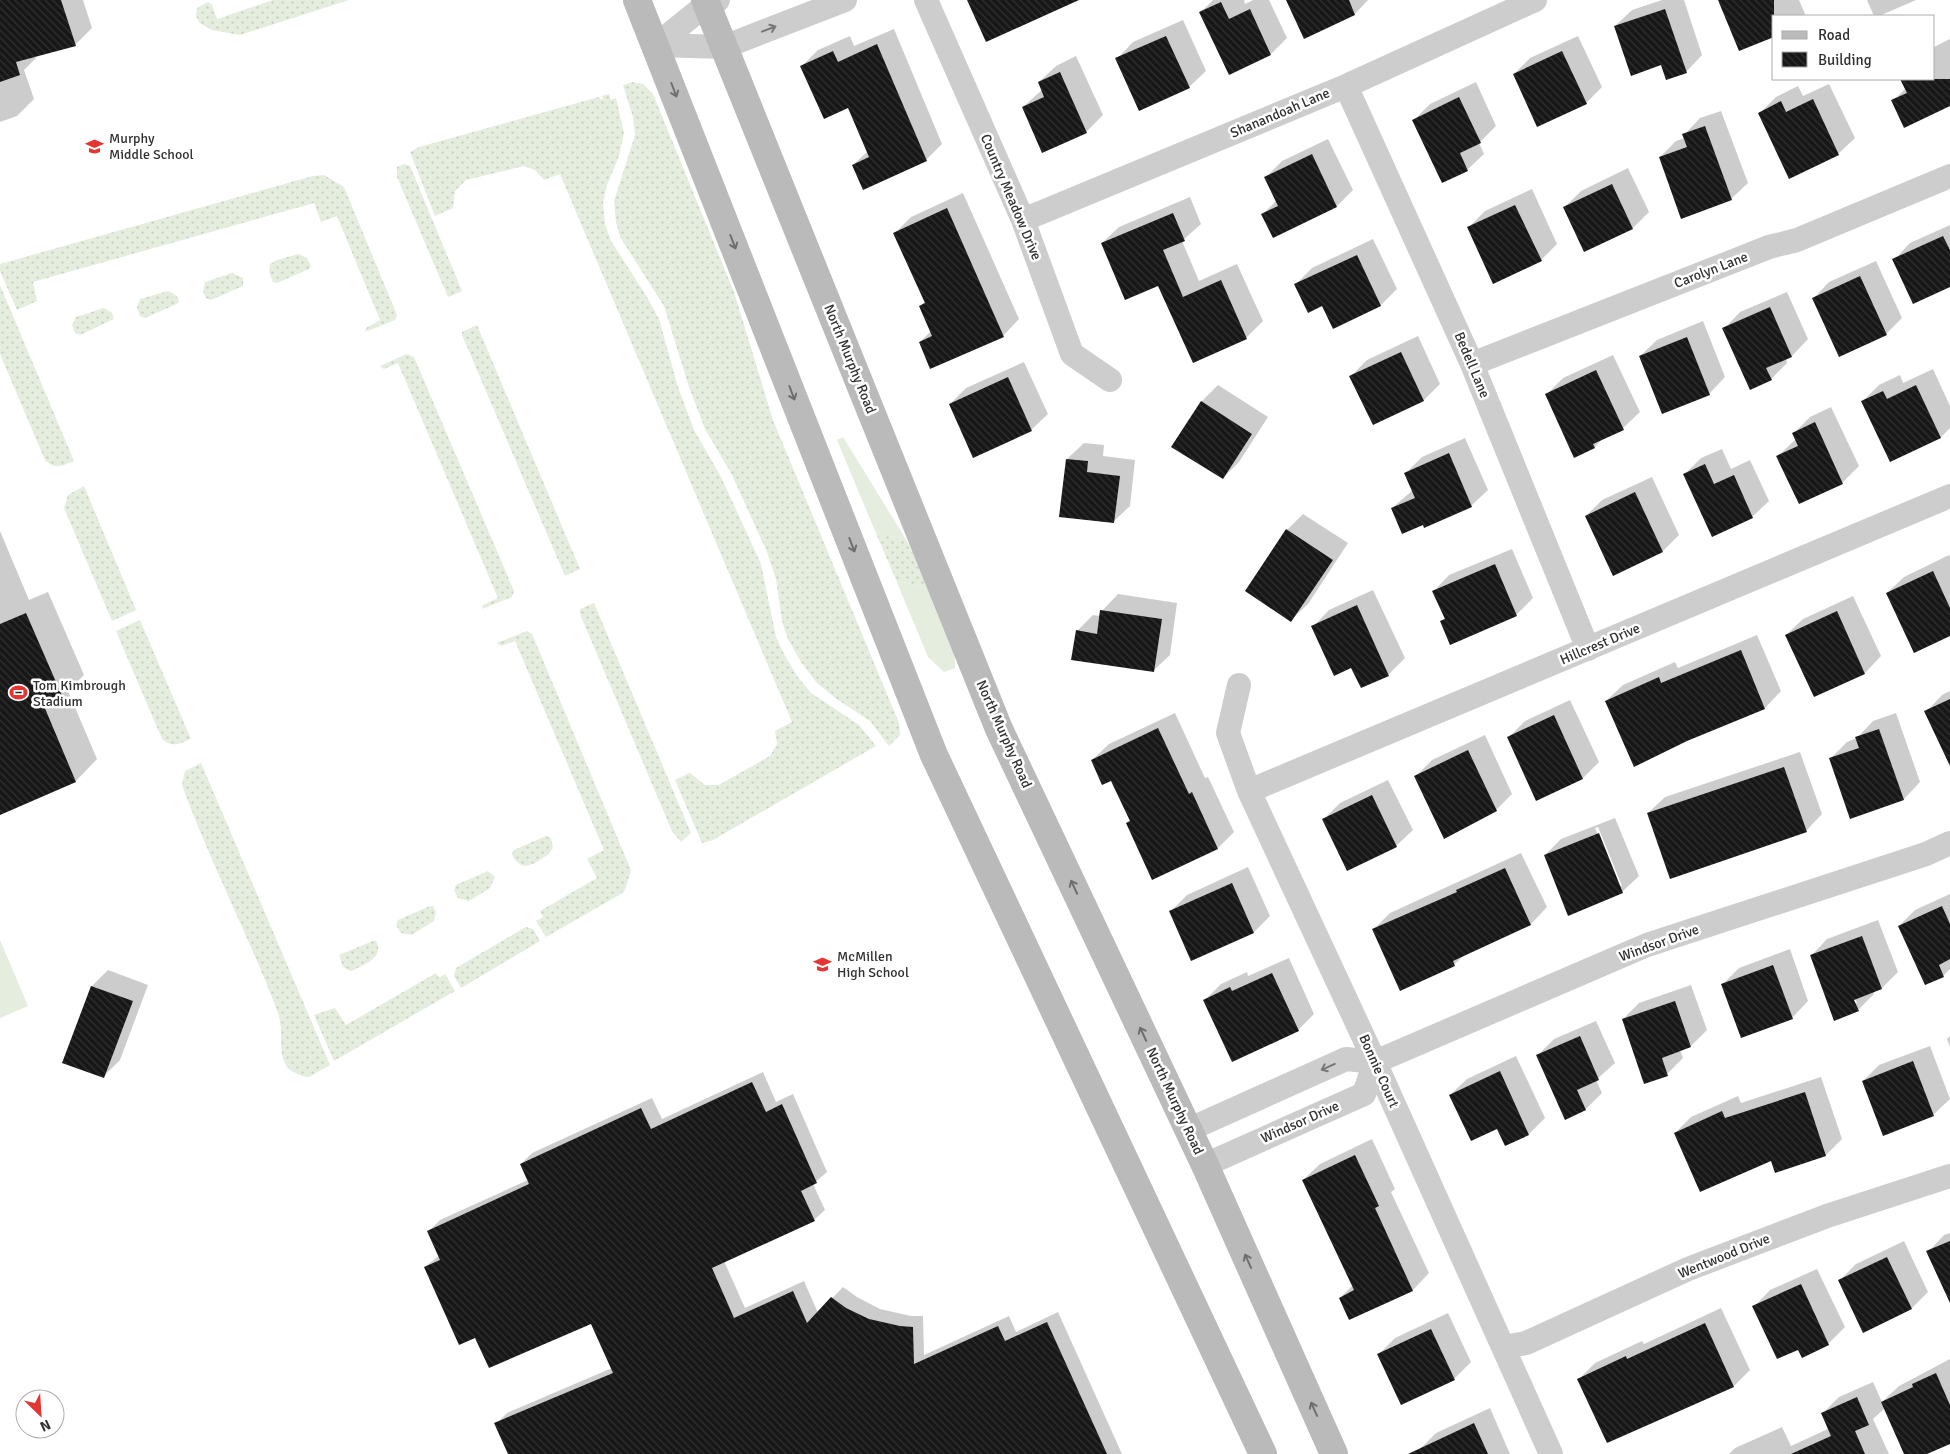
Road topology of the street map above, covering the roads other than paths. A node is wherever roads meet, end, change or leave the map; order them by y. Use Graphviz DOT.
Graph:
graph roads {
  1 [pos="637,0"];
  2 [pos="845,0"];
  3 [pos="926,0"];
  4 [pos="1535,0"];
  5 [pos="710,1"];
  6 [pos="656,45"];
  7 [pos="724,47"];
  8 [pos="1346,86"];
  9 [pos="1950,176"];
  10 [pos="1023,220"];
  11 [pos="1472,364"];
  12 [pos="1110,380"];
  13 [pos="1950,496"];
  14 [pos="1588,649"];
  15 [pos="1239,685"];
  16 [pos="1249,791"];
  17 [pos="1950,843"];
  18 [pos="1375,1062"];
  19 [pos="1188,1130"];
  20 [pos="1205,1165"];
  21 [pos="1950,1176"];
  22 [pos="1502,1347"];
  23 [pos="1263,1454"];
  24 [pos="1334,1454"];
  25 [pos="1551,1454"];
  1 -- 6 [label="main road"];
  7 -- 2 [label="street, one-way"];
  3 -- 10 [label="street, Country Meadow Drive"];
  4 -- 8 [label="street, Shanandoah Lane"];
  5 -- 6 [label="street"];
  5 -- 7 [label="main road, North Murphy Road"];
  6 -- 7 [label="street"];
  6 -- 23 [label="main road, one-way"];
  19 -- 7 [label="main road, North Murphy Road, one-way"];
  8 -- 10 [label="street, Shanandoah Lane"];
  8 -- 11 [label="street, Bedell Lane"];
  9 -- 11 [label="street, Carolyn Lane"];
  10 -- 12 [label="street, Country Meadow Drive"];
  11 -- 14 [label="street, Bedell Lane"];
  13 -- 14 [label="street, Hillcrest Drive"];
  14 -- 16 [label="street, Hillcrest Drive"];
  15 -- 16 [label="street, Bonnie Court"];
  16 -- 18 [label="street, Bonnie Court"];
  17 -- 18 [label="street, Windsor Drive"];
  18 -- 19 [label="street, one-way"];
  18 -- 20 [label="street, Windsor Drive"];
  18 -- 22 [label="street, Bonnie Court"];
  19 -- 20 [label="main road, North Murphy Road"];
  24 -- 20 [label="main road, North Murphy Road, one-way"];
  21 -- 22 [label="street, Wentwood Drive"];
  22 -- 25 [label="street, Bonnie Court"];
}
